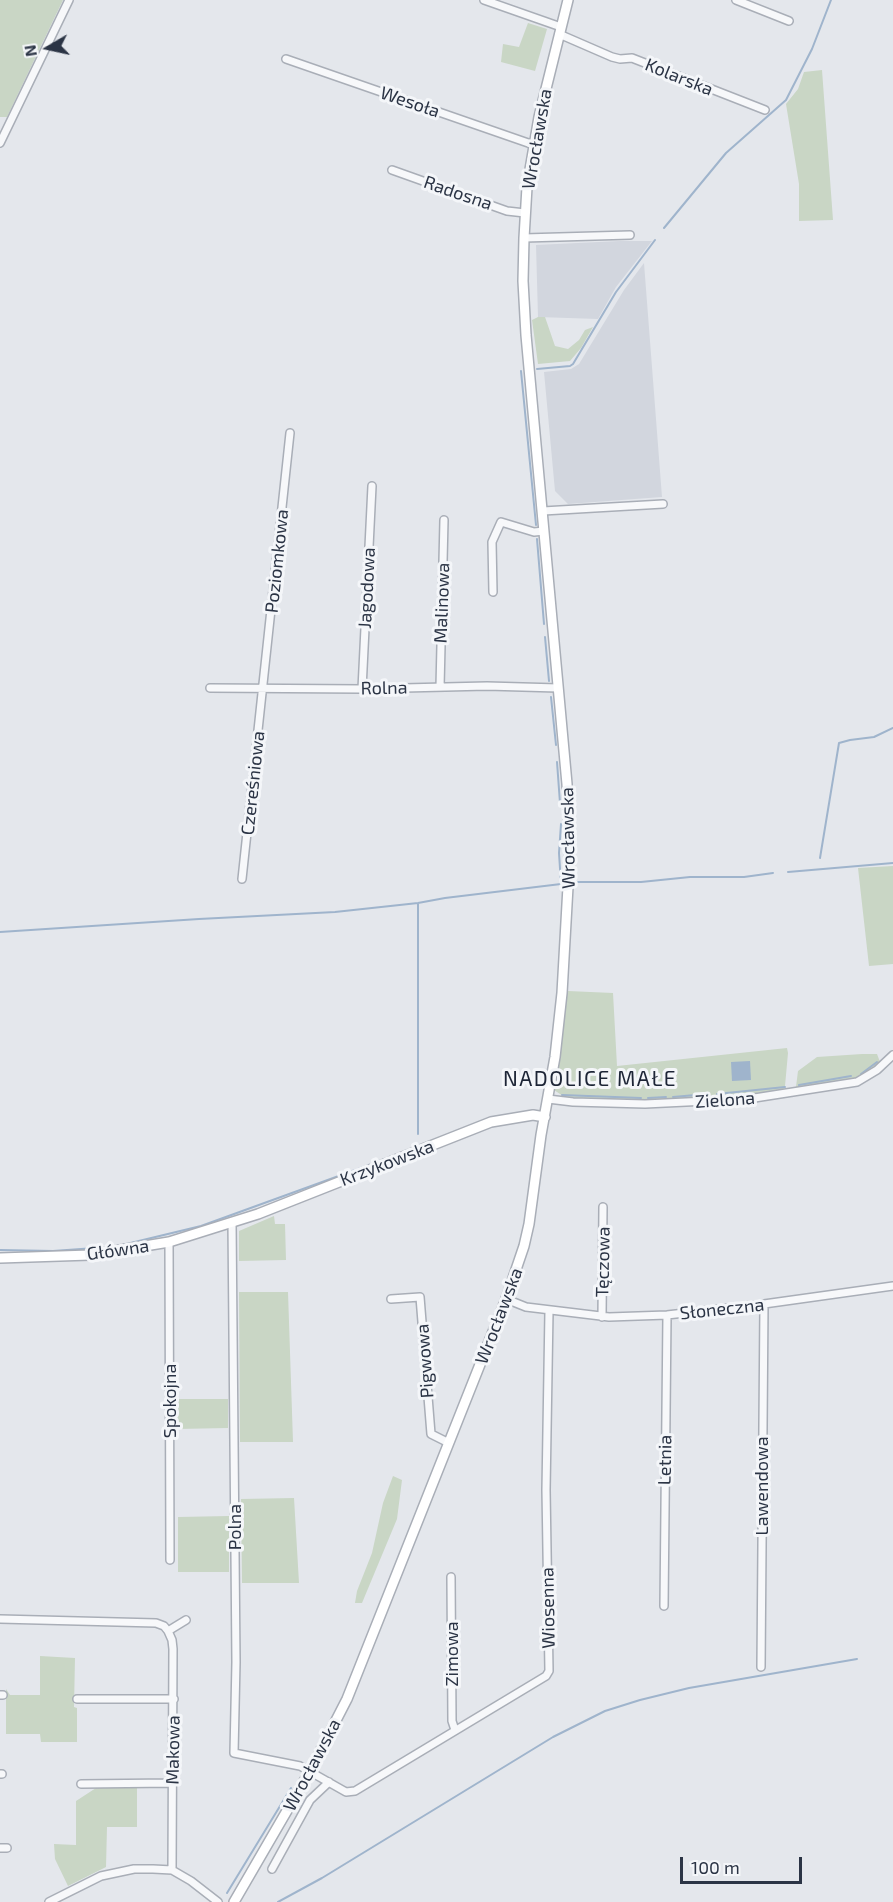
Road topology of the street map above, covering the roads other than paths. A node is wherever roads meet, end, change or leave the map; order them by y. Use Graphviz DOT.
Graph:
graph roads {
  1 [pos="69,0"];
  2 [pos="484,0"];
  3 [pos="568,0"];
  4 [pos="736,0"];
  5 [pos="789,21"];
  6 [pos="560,30"];
  7 [pos="286,59"];
  8 [pos="765,111"];
  9 [pos="0,143"];
  10 [pos="534,145"];
  11 [pos="392,170"];
  12 [pos="525,213"];
  13 [pos="630,235"];
  14 [pos="524,238"];
  15 [pos="290,434"];
  16 [pos="372,486"];
  17 [pos="663,504"];
  18 [pos="543,512"];
  19 [pos="444,520"];
  20 [pos="544,531"];
  21 [pos="493,592"];
  22 [pos="558,684"];
  23 [pos="440,687"];
  24 [pos="210,688"];
  25 [pos="263,688"];
  26 [pos="362,689"];
  27 [pos="242,879"];
  28 [pos="893,1055"];
  29 [pos="548,1099"];
  30 [pos="544,1117"];
  31 [pos="603,1207"];
  32 [pos="232,1222"];
  33 [pos="169,1242"];
  34 [pos="0,1258"];
  35 [pos="893,1286"];
  36 [pos="391,1299"];
  37 [pos="506,1299"];
  38 [pos="764,1304"];
  39 [pos="549,1311"];
  40 [pos="667,1315"];
  41 [pos="602,1317"];
  42 [pos="449,1443"];
  43 [pos="170,1560"];
  44 [pos="451,1577"];
  45 [pos="664,1606"];
  46 [pos="0,1619"];
  47 [pos="186,1620"];
  48 [pos="168,1631"];
  49 [pos="761,1667"];
  50 [pos="77,1699"];
  51 [pos="174,1699"];
  52 [pos="455,1730"];
  53 [pos="310,1771"];
  54 [pos="329,1782"];
  55 [pos="172,1783"];
  56 [pos="81,1784"];
  57 [pos="272,1869"];
  58 [pos="172,1870"];
  59 [pos="49,1902"];
  60 [pos="218,1902"];
  61 [pos="234,1902"];
  1 -- 9 [label="street"];
  2 -- 6 [label="street, Kolarska"];
  3 -- 6 [label="street, Wrocławska"];
  4 -- 5 [label="street"];
  6 -- 8 [label="street, Kolarska"];
  6 -- 10 [label="street, Wrocławska"];
  7 -- 10 [label="street, Wesoła"];
  10 -- 12 [label="street, Wrocławska"];
  11 -- 12 [label="street, Radosna"];
  12 -- 14 [label="street, Wrocławska"];
  13 -- 14 [label="street"];
  14 -- 18 [label="street, Wrocławska"];
  15 -- 25 [label="street, Poziomkowa"];
  16 -- 26 [label="street, Jagodowa"];
  17 -- 18 [label="street"];
  18 -- 20 [label="street, Wrocławska"];
  19 -- 23 [label="street, Malinowa"];
  20 -- 21 [label="street"];
  20 -- 22 [label="street, Wrocławska"];
  22 -- 23 [label="street, Rolna"];
  22 -- 29 [label="street, Wrocławska"];
  23 -- 26 [label="street, Rolna"];
  24 -- 25 [label="street, Rolna"];
  25 -- 26 [label="street, Rolna"];
  25 -- 27 [label="street, Czereśniowa"];
  28 -- 29 [label="street, Zielona"];
  29 -- 30 [label="street, Wrocławska"];
  30 -- 32 [label="street, Krzykowska"];
  30 -- 37 [label="street, Wrocławska"];
  31 -- 41 [label="street, Tęczowa"];
  32 -- 33 [label="street, Główna"];
  32 -- 53 [label="street, Polna"];
  33 -- 34 [label="street, Główna"];
  33 -- 43 [label="street, Spokojna"];
  35 -- 38 [label="street, Słoneczna"];
  36 -- 42 [label="street, Pigwowa"];
  37 -- 39 [label="street"];
  37 -- 42 [label="street, Wrocławska"];
  38 -- 40 [label="street, Słoneczna"];
  38 -- 49 [label="street, Lawendowa"];
  39 -- 41 [label="street, Słoneczna"];
  39 -- 52 [label="street, Wiosenna"];
  40 -- 41 [label="street, Słoneczna"];
  40 -- 45 [label="street, Letnia"];
  42 -- 53 [label="street, Wrocławska"];
  44 -- 52 [label="street, Zimowa"];
  46 -- 48 [label="street"];
  47 -- 48 [label="street"];
  48 -- 51 [label="street, Makowa"];
  50 -- 51 [label="street"];
  51 -- 55 [label="street, Makowa"];
  52 -- 54 [label="street, Wiosenna"];
  53 -- 54 [label="street, Wiosenna"];
  53 -- 61 [label="street, Wrocławska"];
  54 -- 57 [label="street"];
  55 -- 56 [label="street"];
  55 -- 58 [label="street, Makowa"];
  58 -- 59 [label="street"];
  58 -- 60 [label="street"];
}
